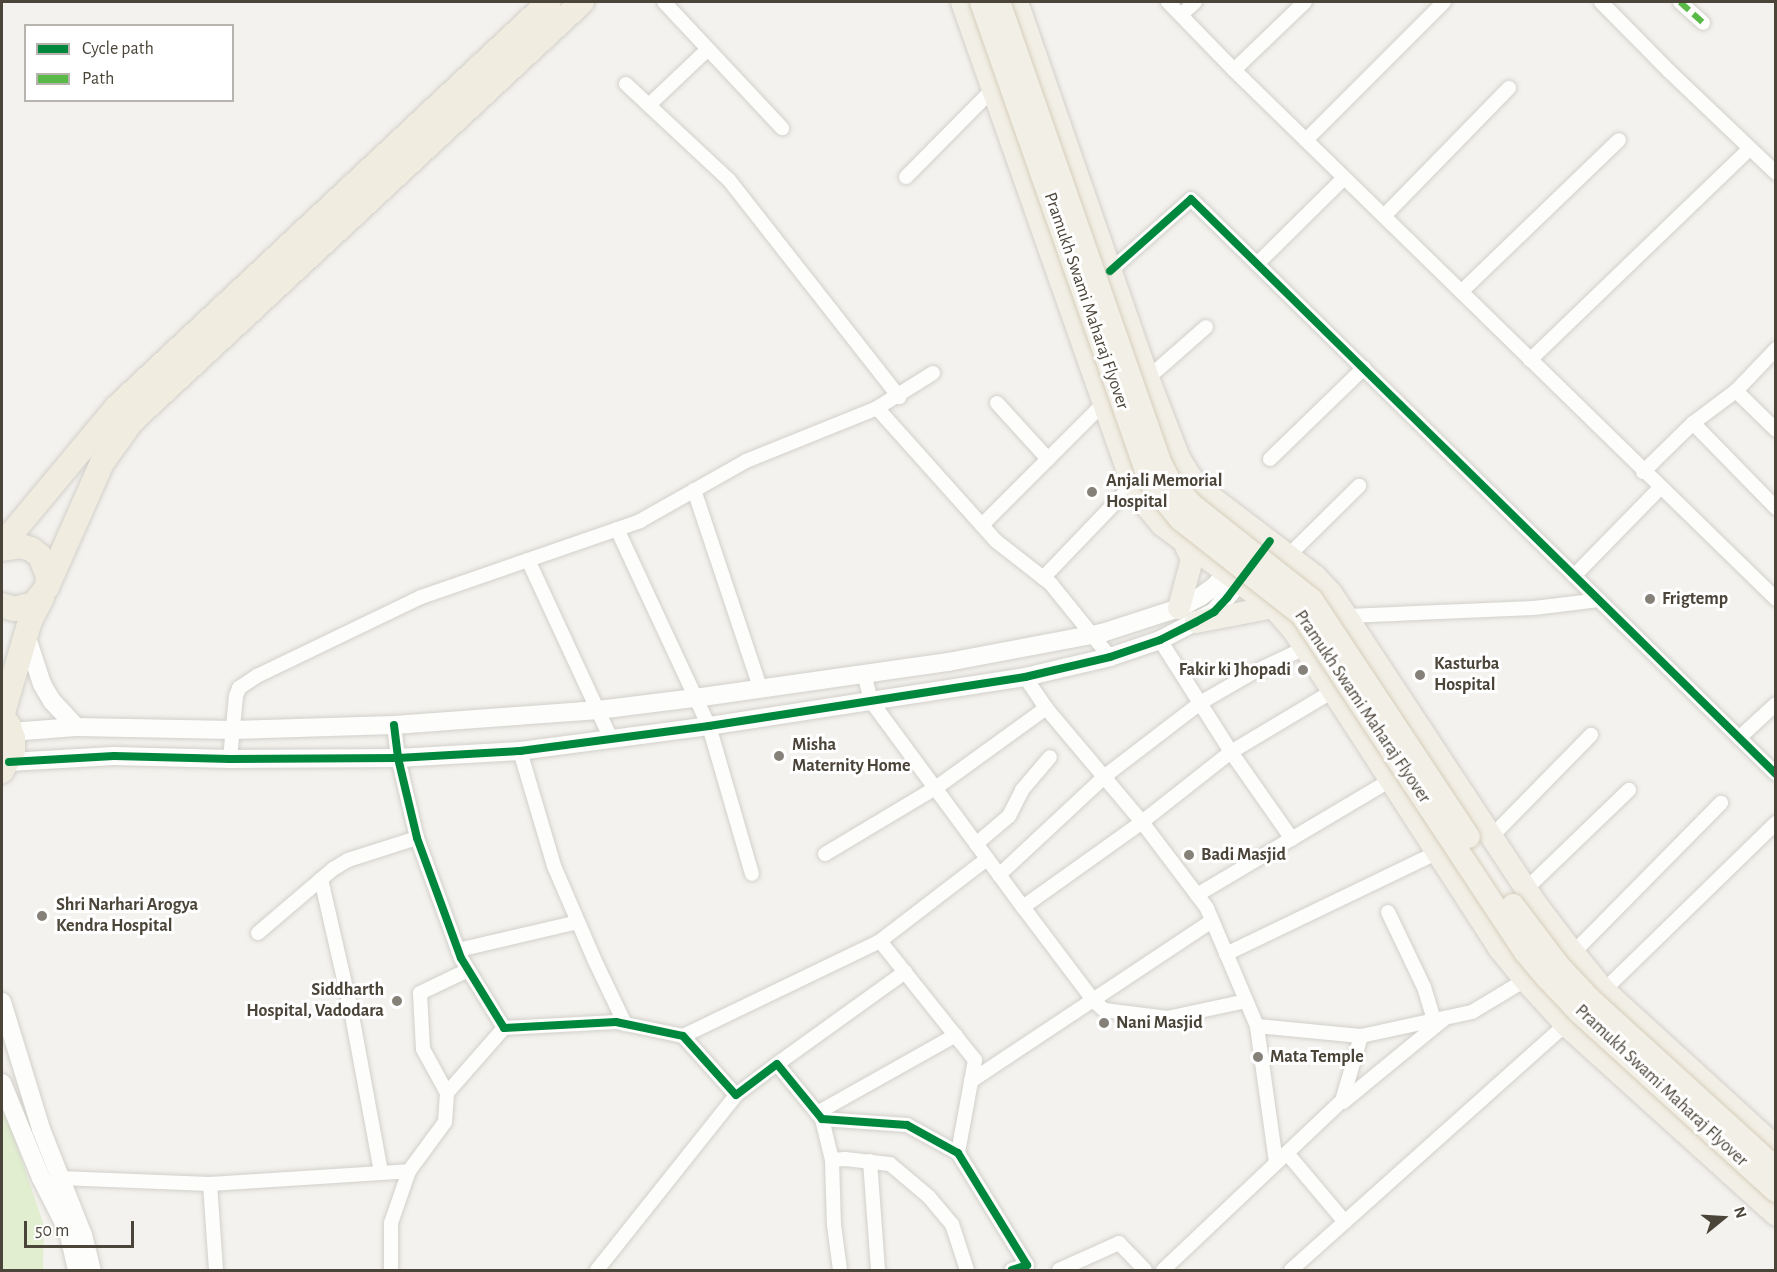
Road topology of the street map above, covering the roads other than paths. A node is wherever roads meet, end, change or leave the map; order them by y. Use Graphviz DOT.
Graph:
graph roads {
  1 [pos="549,2"];
  2 [pos="582,2"];
  3 [pos="664,2"];
  4 [pos="962,2"];
  5 [pos="981,2"];
  6 [pos="999,2"];
  7 [pos="1017,2"];
  8 [pos="1168,2"];
  9 [pos="1195,2"];
  10 [pos="1305,2"];
  11 [pos="1444,2"];
  12 [pos="1601,2"];
  13 [pos="1680,2"];
  14 [pos="1181,15"];
  15 [pos="1702,23"];
  16 [pos="708,49"];
  17 [pos="1234,69"];
  18 [pos="626,84"];
  19 [pos="993,88"];
  20 [pos="1509,88"];
  21 [pos="649,105"];
  22 [pos="782,128"];
  23 [pos="1306,140"];
  24 [pos="1619,140"];
  25 [pos="1749,149"];
  26 [pos="1776,173"];
  27 [pos="906,177"];
  28 [pos="1344,178"];
  29 [pos="1384,216"];
  30 [pos="1257,264"];
  31 [pos="1110,271"];
  32 [pos="1461,292"];
  33 [pos="1206,327"];
  34 [pos="1776,348"];
  35 [pos="1530,360"];
  36 [pos="1364,368"];
  37 [pos="933,373"];
  38 [pos="1148,378"];
  39 [pos="1736,391"];
  40 [pos="899,397"];
  41 [pos="997,403"];
  42 [pos="1104,403"];
  43 [pos="877,408"];
  44 [pos="1692,423"];
  45 [pos="1776,430"];
  46 [pos="1048,459"];
  47 [pos="1270,459"];
  48 [pos="1643,472"];
  49 [pos="1133,484"];
  50 [pos="1359,486"];
  51 [pos="1660,488"];
  52 [pos="694,490"];
  53 [pos="1776,508"];
  54 [pos="982,525"];
  55 [pos="618,529"];
  56 [pos="1262,536"];
  57 [pos="1183,540"];
  58 [pos="2,547"];
  59 [pos="1288,556"];
  60 [pos="528,560"];
  61 [pos="1574,576"];
  62 [pos="1233,577"];
  63 [pos="1044,578"];
  64 [pos="44,592"];
  65 [pos="1776,599"];
  66 [pos="1599,600"];
  67 [pos="2,605"];
  68 [pos="1273,607"];
  69 [pos="1179,608"];
  70 [pos="1348,616"];
  71 [pos="1196,622"];
  72 [pos="1092,634"];
  73 [pos="27,638"];
  74 [pos="1160,640"];
  75 [pos="1305,648"];
  76 [pos="1110,657"];
  77 [pos="864,673"];
  78 [pos="1025,677"];
  79 [pos="760,687"];
  80 [pos="1333,691"];
  81 [pos="695,698"];
  82 [pos="871,701"];
  83 [pos="1200,702"];
  84 [pos="1776,704"];
  85 [pos="1046,708"];
  86 [pos="598,710"];
  87 [pos="5,722"];
  88 [pos="394,725"];
  89 [pos="709,726"];
  90 [pos="76,728"];
  91 [pos="233,730"];
  92 [pos="1591,735"];
  93 [pos="1739,738"];
  94 [pos="611,739"];
  95 [pos="520,751"];
  96 [pos="1231,752"];
  97 [pos="1050,757"];
  98 [pos="398,758"];
  99 [pos="230,759"];
  100 [pos="5,766"];
  101 [pos="1776,774"];
  102 [pos="1105,776"];
  103 [pos="1392,780"];
  104 [pos="937,787"];
  105 [pos="1629,790"];
  106 [pos="1721,803"];
  107 [pos="1142,822"];
  108 [pos="1776,823"];
  109 [pos="1491,837"];
  110 [pos="417,838"];
  111 [pos="1293,839"];
  112 [pos="976,844"];
  113 [pos="1438,852"];
  114 [pos="825,854"];
  115 [pos="987,858"];
  116 [pos="752,874"];
  117 [pos="999,875"];
  118 [pos="321,879"];
  119 [pos="1526,889"];
  120 [pos="1197,896"];
  121 [pos="1023,908"];
  122 [pos="1388,912"];
  123 [pos="1212,921"];
  124 [pos="578,922"];
  125 [pos="258,933"];
  126 [pos="880,941"];
  127 [pos="458,950"];
  128 [pos="1574,953"];
  129 [pos="1226,954"];
  130 [pos="468,970"];
  131 [pos="905,972"];
  132 [pos="1525,980"];
  133 [pos="1604,990"];
  134 [pos="1093,1000"];
  135 [pos="1246,1001"];
  136 [pos="2,1002"];
  137 [pos="1440,1019"];
  138 [pos="625,1024"];
  139 [pos="1566,1025"];
  140 [pos="1257,1026"];
  141 [pos="504,1028"];
  142 [pos="956,1035"];
  143 [pos="683,1036"];
  144 [pos="1361,1036"];
  145 [pos="777,1064"];
  146 [pos="971,1082"];
  147 [pos="2,1083"];
  148 [pos="447,1093"];
  149 [pos="736,1095"];
  150 [pos="1337,1106"];
  151 [pos="819,1116"];
  152 [pos="1776,1148"];
  153 [pos="958,1153"];
  154 [pos="1287,1153"];
  155 [pos="832,1160"];
  156 [pos="870,1161"];
  157 [pos="1276,1162"];
  158 [pos="1776,1168"];
  159 [pos="409,1171"];
  160 [pos="381,1172"];
  161 [pos="60,1178"];
  162 [pos="210,1184"];
  163 [pos="1776,1191"];
  164 [pos="1776,1215"];
  165 [pos="1345,1222"];
  166 [pos="1028,1268"];
  167 [pos="77,1270"];
  168 [pos="92,1270"];
  169 [pos="216,1270"];
  170 [pos="391,1270"];
  171 [pos="597,1270"];
  172 [pos="840,1270"];
  173 [pos="878,1270"];
  174 [pos="967,1270"];
  175 [pos="1012,1270"];
  176 [pos="1059,1270"];
  177 [pos="1145,1270"];
  178 [pos="1163,1270"];
  179 [pos="1291,1270"];
  1 -- 58 [label="highway"];
  2 -- 64 [label="highway"];
  3 -- 16 [label="street"];
  4 -- 19 [label="main road"];
  5 -- 163 [label="main road, Pramukh Swami Maharaj Flyover, bridge"];
  6 -- 158 [label="main road, Pramukh Swami Maharaj Flyover, bridge"];
  7 -- 31 [label="main road"];
  8 -- 14 [label="street"];
  9 -- 14 [label="street"];
  10 -- 17 [label="street"];
  11 -- 23 [label="street"];
  12 -- 25 [label="street"];
  13 -- 15 [label="street"];
  14 -- 17 [label="street"];
  16 -- 21 [label="street"];
  16 -- 22 [label="street"];
  17 -- 23 [label="street"];
  18 -- 21 [label="street"];
  19 -- 27 [label="street"];
  19 -- 42 [label="main road"];
  20 -- 29 [label="street"];
  21 -- 40 [label="street"];
  23 -- 28 [label="street"];
  24 -- 32 [label="street"];
  25 -- 26 [label="street"];
  25 -- 35 [label="street"];
  28 -- 29 [label="street"];
  28 -- 30 [label="street"];
  29 -- 32 [label="street"];
  30 -- 31 [label="street"];
  30 -- 36 [label="street"];
  31 -- 38 [label="main road"];
  32 -- 35 [label="street"];
  33 -- 38 [label="street"];
  34 -- 39 [label="street"];
  35 -- 48 [label="street"];
  36 -- 47 [label="street"];
  36 -- 61 [label="street"];
  37 -- 40 [label="street"];
  38 -- 56 [label="main road"];
  39 -- 44 [label="street"];
  39 -- 45 [label="street"];
  40 -- 43 [label="street"];
  41 -- 46 [label="street"];
  42 -- 46 [label="street"];
  42 -- 49 [label="main road"];
  43 -- 52 [label="street"];
  43 -- 54 [label="street"];
  44 -- 48 [label="street"];
  44 -- 53 [label="street"];
  46 -- 54 [label="street"];
  48 -- 51 [label="street"];
  49 -- 57 [label="main road"];
  49 -- 63 [label="street"];
  50 -- 59 [label="street"];
  51 -- 61 [label="street"];
  51 -- 65 [label="street"];
  52 -- 55 [label="street"];
  52 -- 79 [label="street"];
  54 -- 63 [label="street"];
  55 -- 60 [label="street"];
  55 -- 81 [label="street"];
  56 -- 59 [label="main road"];
  56 -- 62 [label="street"];
  57 -- 62 [label="main road"];
  57 -- 69 [label="main road"];
  58 -- 64 [label="highway"];
  59 -- 70 [label="main road"];
  60 -- 86 [label="street"];
  60 -- 91 [label="street"];
  61 -- 66 [label="street"];
  62 -- 68 [label="main road"];
  62 -- 69 [label="street"];
  62 -- 71 [label="street"];
  63 -- 72 [label="street"];
  64 -- 67 [label="highway"];
  64 -- 73 [label="highway"];
  66 -- 70 [label="street"];
  66 -- 93 [label="street"];
  68 -- 71 [label="main road"];
  68 -- 75 [label="main road"];
  69 -- 72 [label="street"];
  70 -- 109 [label="main road"];
  71 -- 74 [label="street"];
  72 -- 76 [label="street"];
  72 -- 77 [label="street"];
  73 -- 87 [label="highway"];
  73 -- 90 [label="street"];
  74 -- 76 [label="street"];
  74 -- 83 [label="street"];
  75 -- 80 [label="main road"];
  75 -- 83 [label="street"];
  76 -- 78 [label="street"];
  77 -- 79 [label="street"];
  77 -- 82 [label="street"];
  78 -- 82 [label="street"];
  78 -- 85 [label="street"];
  79 -- 81 [label="street"];
  80 -- 96 [label="street"];
  80 -- 103 [label="main road"];
  81 -- 86 [label="street"];
  81 -- 89 [label="street"];
  82 -- 89 [label="street"];
  82 -- 104 [label="street"];
  83 -- 96 [label="street"];
  83 -- 102 [label="street"];
  84 -- 93 [label="street"];
  85 -- 102 [label="street"];
  85 -- 104 [label="street"];
  86 -- 88 [label="street"];
  86 -- 94 [label="street"];
  87 -- 90 [label="street"];
  87 -- 100 [label="highway"];
  88 -- 91 [label="street"];
  88 -- 98 [label="street"];
  89 -- 94 [label="street"];
  89 -- 116 [label="street"];
  90 -- 91 [label="street"];
  91 -- 99 [label="street"];
  92 -- 109 [label="street"];
  93 -- 101 [label="street"];
  94 -- 95 [label="street"];
  95 -- 98 [label="street"];
  95 -- 124 [label="street"];
  96 -- 107 [label="street"];
  96 -- 111 [label="street"];
  97 -- 112 [label="street"];
  98 -- 99 [label="street"];
  98 -- 110 [label="street"];
  99 -- 100 [label="street"];
  102 -- 107 [label="street"];
  102 -- 117 [label="street"];
  103 -- 111 [label="street"];
  103 -- 113 [label="main road"];
  104 -- 112 [label="street"];
  104 -- 114 [label="street"];
  105 -- 119 [label="street"];
  106 -- 128 [label="street"];
  107 -- 120 [label="street"];
  107 -- 121 [label="street"];
  108 -- 133 [label="street"];
  109 -- 119 [label="main road"];
  110 -- 118 [label="street"];
  110 -- 127 [label="street"];
  111 -- 120 [label="street"];
  112 -- 115 [label="street"];
  113 -- 129 [label="street"];
  113 -- 132 [label="main road"];
  115 -- 117 [label="street"];
  115 -- 126 [label="street"];
  117 -- 121 [label="street"];
  118 -- 125 [label="street"];
  118 -- 160 [label="street"];
  119 -- 128 [label="main road"];
  120 -- 123 [label="street"];
  121 -- 134 [label="street"];
  122 -- 137 [label="street"];
  123 -- 129 [label="street"];
  123 -- 134 [label="street"];
  124 -- 127 [label="street"];
  124 -- 138 [label="street"];
  126 -- 131 [label="street"];
  126 -- 143 [label="street"];
  127 -- 130 [label="street"];
  128 -- 133 [label="main road"];
  129 -- 135 [label="street"];
  130 -- 141 [label="street"];
  130 -- 148 [label="street"];
  131 -- 142 [label="street"];
  131 -- 145 [label="street"];
  132 -- 137 [label="street"];
  132 -- 139 [label="main road"];
  133 -- 139 [label="street"];
  133 -- 152 [label="main road"];
  134 -- 135 [label="street"];
  134 -- 146 [label="street"];
  135 -- 140 [label="street"];
  136 -- 161 [label="street"];
  137 -- 144 [label="street"];
  137 -- 150 [label="street"];
  138 -- 141 [label="street"];
  138 -- 143 [label="street"];
  139 -- 164 [label="main road"];
  139 -- 165 [label="street"];
  140 -- 144 [label="street"];
  140 -- 157 [label="street"];
  141 -- 148 [label="street"];
  142 -- 146 [label="street"];
  142 -- 151 [label="street"];
  143 -- 149 [label="street"];
  144 -- 150 [label="street"];
  145 -- 149 [label="street"];
  145 -- 151 [label="street"];
  146 -- 153 [label="street"];
  147 -- 167 [label="street"];
  148 -- 159 [label="street"];
  149 -- 171 [label="street"];
  150 -- 154 [label="street"];
  151 -- 153 [label="street"];
  151 -- 155 [label="street"];
  153 -- 166 [label="street"];
  154 -- 157 [label="street"];
  154 -- 165 [label="street"];
  155 -- 156 [label="street"];
  155 -- 172 [label="street"];
  156 -- 173 [label="street"];
  156 -- 174 [label="street"];
  157 -- 178 [label="street"];
  159 -- 160 [label="street"];
  159 -- 170 [label="street"];
  160 -- 162 [label="street"];
  161 -- 162 [label="street"];
  161 -- 168 [label="street"];
  162 -- 169 [label="street"];
  165 -- 179 [label="street"];
  166 -- 175 [label="street"];
  176 -- 177 [label="street"];
}
